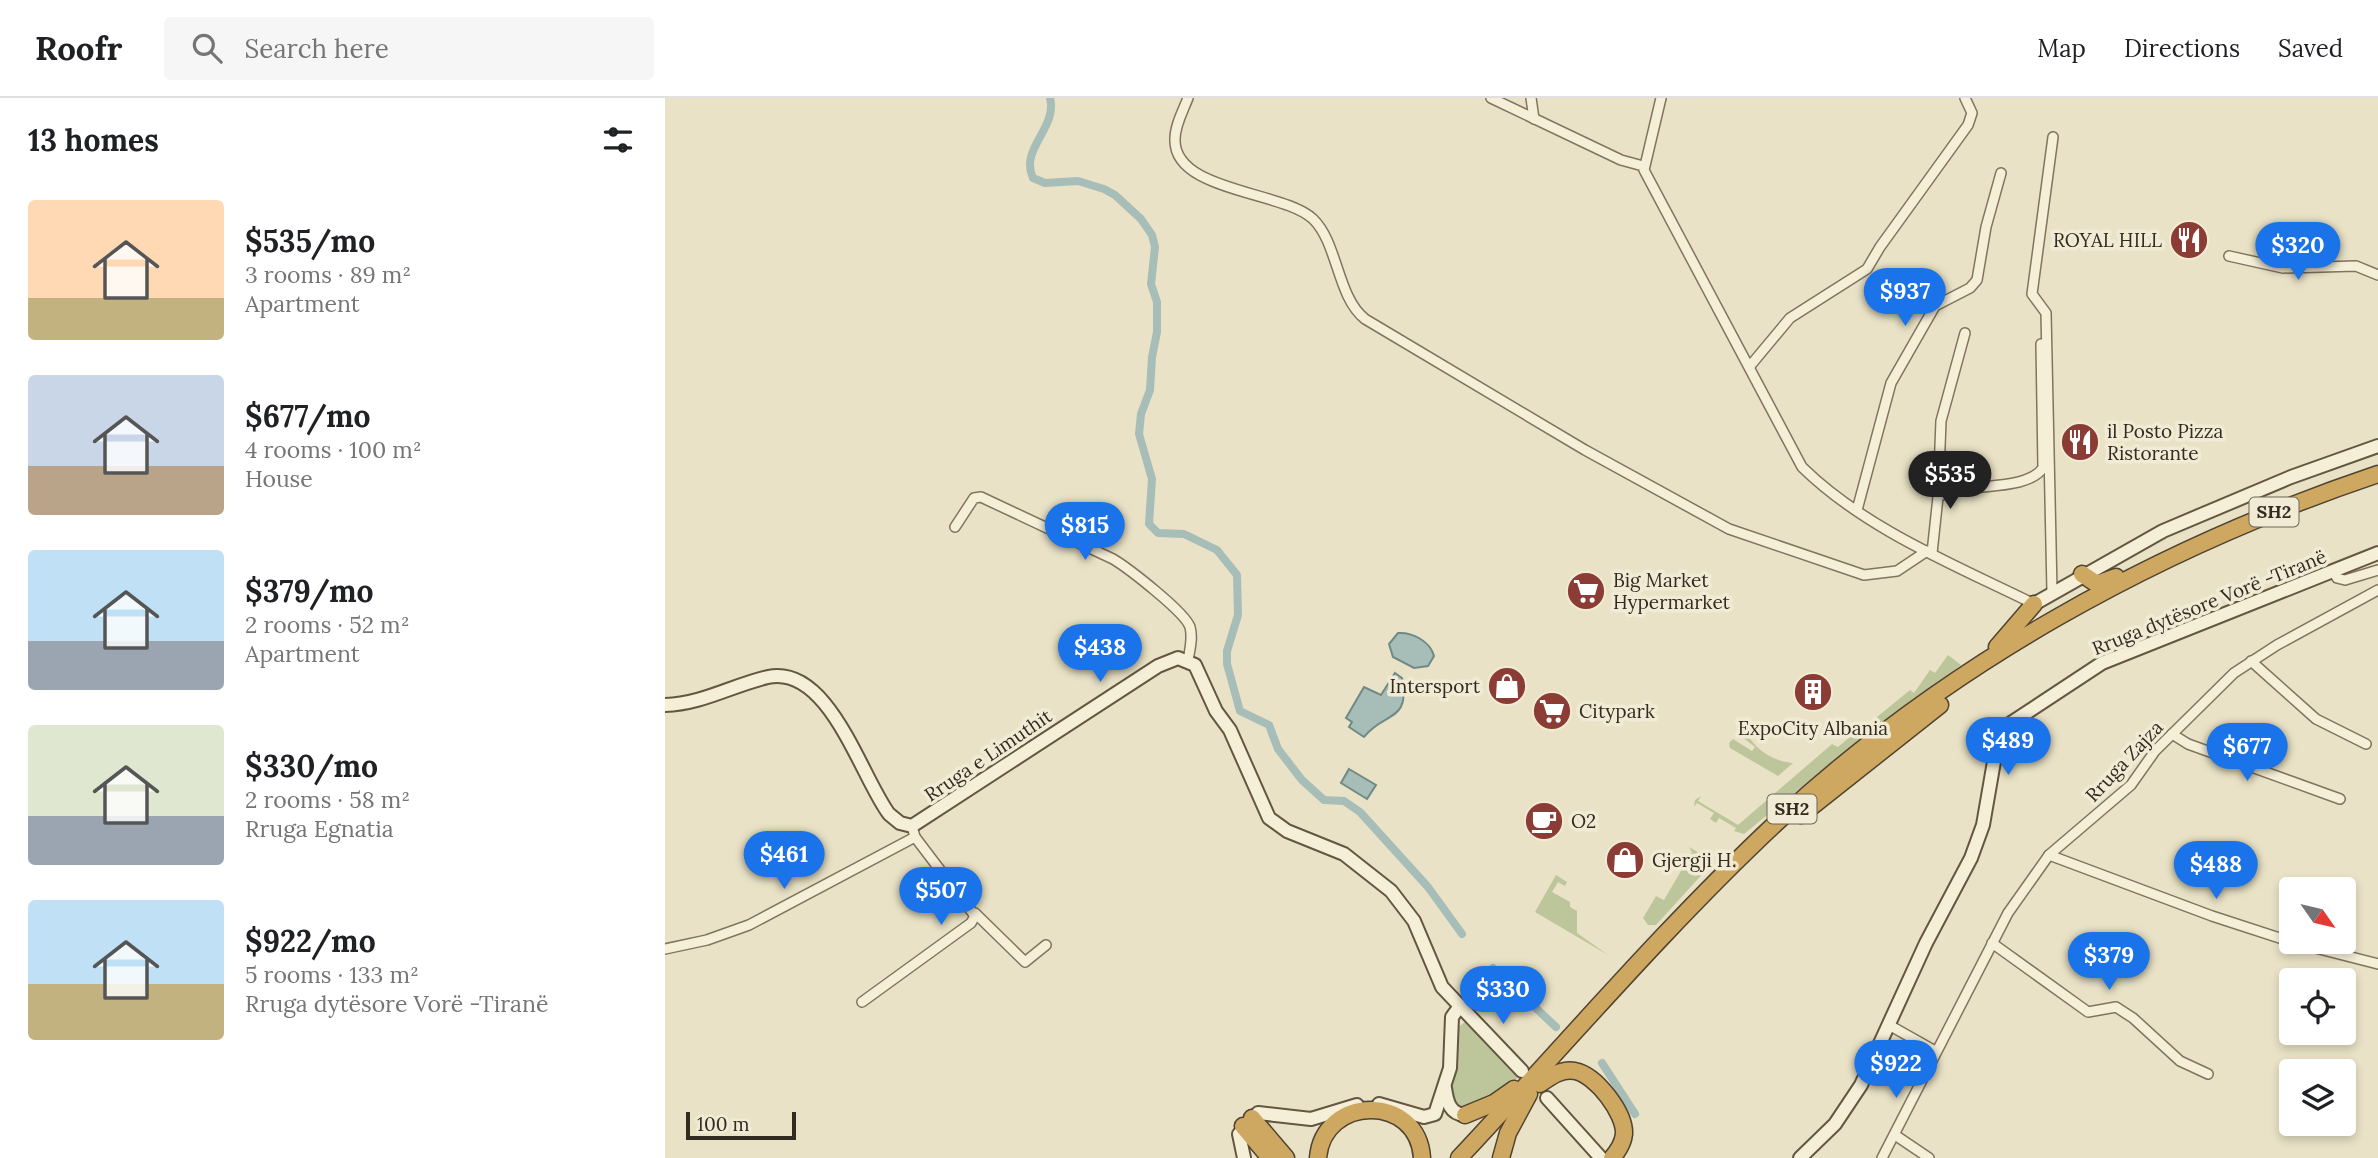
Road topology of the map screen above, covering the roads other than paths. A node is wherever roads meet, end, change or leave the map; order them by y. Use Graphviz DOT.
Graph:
graph roads {
  1 [pos="1188,98"];
  2 [pos="1491,98"];
  3 [pos="1531,98"];
  4 [pos="1661,98"];
  5 [pos="1965,98"];
  6 [pos="1534,119"];
  7 [pos="2053,137"];
  8 [pos="1643,166"];
  9 [pos="2001,173"];
  10 [pos="2229,256"];
  11 [pos="2378,275"];
  12 [pos="1965,333"];
  13 [pos="2041,339"];
  14 [pos="1750,366"];
  15 [pos="2378,446"];
  16 [pos="2378,474"];
  17 [pos="2378,483"];
  18 [pos="1938,497"];
  19 [pos="1857,510"];
  20 [pos="954,527"];
  21 [pos="2192,548"];
  22 [pos="1929,552"];
  23 [pos="2378,553"];
  24 [pos="2378,570"];
  25 [pos="2334,572"];
  26 [pos="2083,574"];
  27 [pos="2378,590"];
  28 [pos="2052,591"];
  29 [pos="2034,604"];
  30 [pos="1188,660"];
  31 [pos="2251,661"];
  32 [pos="1981,664"];
  33 [pos="665,705"];
  34 [pos="2172,734"];
  35 [pos="2366,744"];
  36 [pos="2340,799"];
  37 [pos="913,831"];
  38 [pos="2049,855"];
  39 [pos="975,913"];
  40 [pos="1992,943"];
  41 [pos="1046,945"];
  42 [pos="665,949"];
  43 [pos="2378,964"];
  44 [pos="1442,987"];
  45 [pos="862,1002"];
  46 [pos="1460,1006"];
  47 [pos="1475,1020"];
  48 [pos="1889,1025"];
  49 [pos="1449,1028"];
  50 [pos="1451,1044"];
  51 [pos="1566,1044"];
  52 [pos="1935,1051"];
  53 [pos="1522,1071"];
  54 [pos="2207,1074"];
  55 [pos="1447,1078"];
  56 [pos="1539,1092"];
  57 [pos="1465,1115"];
  58 [pos="1424,1117"];
  59 [pos="1247,1122"];
  60 [pos="1895,1135"];
  61 [pos="1244,1158"];
  62 [pos="1270,1158"];
  63 [pos="1286,1158"];
  64 [pos="1318,1158"];
  65 [pos="1422,1158"];
  66 [pos="1459,1158"];
  67 [pos="1472,1158"];
  68 [pos="1500,1158"];
  69 [pos="1601,1158"];
  70 [pos="1612,1158"];
  71 [pos="1800,1158"];
  72 [pos="1882,1158"];
  73 [pos="1929,1158"];
  1 -- 22 [label="street"];
  2 -- 6 [label="street"];
  3 -- 6 [label="street"];
  4 -- 8 [label="street"];
  5 -- 14 [label="street"];
  6 -- 8 [label="street"];
  7 -- 28 [label="street"];
  8 -- 14 [label="street"];
  9 -- 19 [label="street"];
  10 -- 11 [label="street"];
  12 -- 18 [label="street"];
  13 -- 18 [label="street"];
  14 -- 19 [label="street"];
  15 -- 26 [label="main road"];
  16 -- 21 [label="highway, SH2"];
  17 -- 56 [label="highway, SH2"];
  18 -- 22 [label="street"];
  19 -- 22 [label="street"];
  20 -- 30 [label="street"];
  21 -- 26 [label="highway"];
  21 -- 32 [label="highway, SH2"];
  22 -- 29 [label="street"];
  23 -- 25 [label="main road, Rruga dytësore Vorë -Tiranë"];
  24 -- 25 [label="street"];
  25 -- 48 [label="main road, Rruga dytësore Vorë -Tiranë"];
  26 -- 28 [label="main road"];
  27 -- 31 [label="street, Rruga Zajza"];
  28 -- 29 [label="main road"];
  29 -- 32 [label="highway"];
  30 -- 37 [label="main road, Rruga e Limuthit"];
  30 -- 44 [label="main road"];
  31 -- 34 [label="street, Rruga Zajza"];
  31 -- 35 [label="street"];
  32 -- 51 [label="highway, SH2"];
  33 -- 37 [label="main road, Rruga e Limuthit"];
  34 -- 36 [label="street"];
  34 -- 38 [label="street, Rruga Zajza"];
  37 -- 39 [label="street"];
  37 -- 42 [label="street"];
  38 -- 40 [label="street, Rruga Zajza"];
  38 -- 43 [label="street"];
  39 -- 41 [label="street"];
  39 -- 45 [label="street"];
  40 -- 52 [label="street, Rruga Zajza"];
  40 -- 54 [label="street"];
  44 -- 46 [label="main road"];
  44 -- 49 [label="main road"];
  46 -- 47 [label="main road"];
  46 -- 49 [label="main road"];
  47 -- 50 [label="main road"];
  47 -- 53 [label="main road"];
  48 -- 52 [label="street"];
  48 -- 71 [label="main road, Rruga dytësore Vorë -Tiranë"];
  49 -- 50 [label="main road"];
  50 -- 55 [label="main road"];
  51 -- 57 [label="highway"];
  51 -- 66 [label="highway, SH2"];
  52 -- 60 [label="street, Rruga Zajza"];
  55 -- 57 [label="main road"];
  55 -- 58 [label="main road"];
  56 -- 67 [label="highway, SH2"];
  56 -- 68 [label="highway"];
  56 -- 69 [label="main road"];
  56 -- 70 [label="highway"];
  57 -- 58 [label="main road"];
  58 -- 59 [label="main road"];
  59 -- 61 [label="main road"];
  59 -- 62 [label="highway"];
  59 -- 63 [label="highway"];
  60 -- 72 [label="street, Rruga Zajza"];
  60 -- 73 [label="street"];
  64 -- 65 [label="highway"];
}
